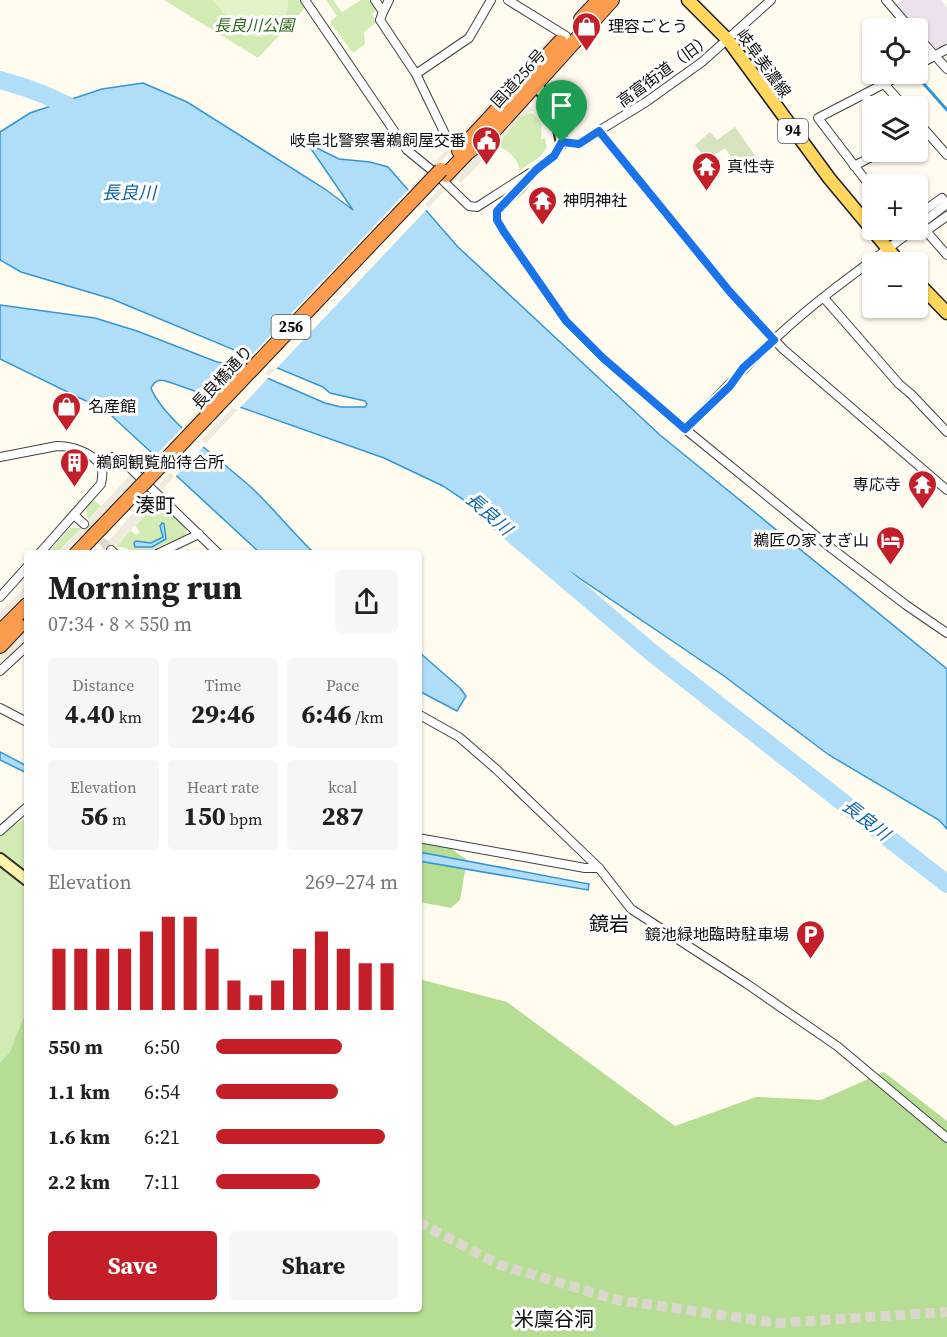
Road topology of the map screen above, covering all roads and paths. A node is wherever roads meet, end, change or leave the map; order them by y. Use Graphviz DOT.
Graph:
graph roads {
  1 [pos="305,0"];
  2 [pos="375,0"];
  3 [pos="389,0"];
  4 [pos="491,0"];
  5 [pos="508,0"];
  6 [pos="599,0"];
  7 [pos="612,0"];
  8 [pos="688,0"];
  9 [pos="771,0"];
  10 [pos="889,1"];
  11 [pos="382,12"];
  12 [pos="902,18"];
  13 [pos="566,36"];
  14 [pos="728,40"];
  15 [pos="928,48"];
  16 [pos="947,49"];
  17 [pos="935,56"];
  18 [pos="928,60"];
  19 [pos="947,69"];
  20 [pos="416,74"];
  21 [pos="532,80"];
  22 [pos="884,84"];
  23 [pos="895,96"];
  24 [pos="599,131"];
  25 [pos="445,134"];
  26 [pos="928,137"];
  27 [pos="562,142"];
  28 [pos="947,155"];
  29 [pos="862,162"];
  30 [pos="854,166"];
  31 [pos="537,169"];
  32 [pos="862,176"];
  33 [pos="446,178"];
  34 [pos="947,204"];
  35 [pos="928,208"];
  36 [pos="947,216"];
  37 [pos="928,218"];
  38 [pos="899,240"];
  39 [pos="887,249"];
  40 [pos="890,252"];
  41 [pos="947,255"];
  42 [pos="928,293"];
  43 [pos="824,298"];
  44 [pos="947,313"];
  45 [pos="774,340"];
  46 [pos="685,429"];
  47 [pos="947,432"];
  48 [pos="0,457"];
  49 [pos="100,464"];
  50 [pos="145,488"];
  51 [pos="947,490"];
  52 [pos="74,515"];
  53 [pos="84,524"];
  54 [pos="199,534"];
  55 [pos="43,550"];
  56 [pos="80,550"];
  57 [pos="91,550"];
  58 [pos="165,550"];
  59 [pos="215,550"];
  60 [pos="24,574"];
  61 [pos="0,597"];
  62 [pos="24,608"];
  63 [pos="24,621"];
  64 [pos="0,632"];
  65 [pos="947,633"];
  66 [pos="0,646"];
  67 [pos="24,649"];
  68 [pos="0,671"];
  69 [pos="0,708"];
  70 [pos="422,716"];
  71 [pos="24,720"];
  72 [pos="24,810"];
  73 [pos="0,831"];
  74 [pos="422,839"];
  75 [pos="0,859"];
  76 [pos="599,868"];
  77 [pos="24,878"];
  78 [pos="947,1138"];
  1 -- 33 [label="street"];
  2 -- 11 [label="street"];
  3 -- 11 [label="street"];
  4 -- 20 [label="street"];
  5 -- 13 [label="street"];
  6 -- 13 [label="highway, 国道256号 / 256"];
  7 -- 21 [label="highway, 国道256号 / 256"];
  8 -- 14 [label="main road, 岐阜美濃線 / 94"];
  9 -- 14 [label="street, 高富街道（旧）"];
  10 -- 12 [label="street"];
  11 -- 20 [label="street"];
  13 -- 21 [label="highway, 国道256号 / 256"];
  14 -- 24 [label="street, 高富街道（旧）"];
  14 -- 39 [label="main road, 岐阜美濃線 / 94"];
  15 -- 17 [label="street"];
  16 -- 17 [label="street"];
  17 -- 18 [label="street"];
  17 -- 19 [label="street"];
  20 -- 25 [label="street"];
  21 -- 27 [label="street"];
  21 -- 33 [label="highway, 国道256号 / 256"];
  22 -- 23 [label="street"];
  22 -- 30 [label="street"];
  24 -- 27 [label="street, 高富街道（旧）"];
  24 -- 45 [label="street"];
  26 -- 28 [label="street"];
  27 -- 31 [label="street"];
  29 -- 30 [label="street"];
  30 -- 32 [label="street"];
  31 -- 33 [label="street"];
  31 -- 46 [label="street"];
  33 -- 50 [label="highway, 長良橋通り / 256, bridge"];
  34 -- 35 [label="street"];
  34 -- 37 [label="street"];
  36 -- 41 [label="street"];
  38 -- 39 [label="street"];
  39 -- 40 [label="main road, 岐阜美濃線 / 94"];
  39 -- 43 [label="street"];
  42 -- 44 [label="main road"];
  43 -- 45 [label="street"];
  43 -- 47 [label="street"];
  45 -- 46 [label="street"];
  45 -- 51 [label="street"];
  46 -- 65 [label="street"];
  48 -- 49 [label="street"];
  49 -- 52 [label="street"];
  49 -- 54 [label="street"];
  50 -- 56 [label="highway, 長良橋通り / 256"];
  50 -- 57 [label="highway, 長良橋通り / 256"];
  52 -- 53 [label="street"];
  52 -- 55 [label="street"];
  54 -- 58 [label="street"];
  54 -- 59 [label="street"];
  60 -- 61 [label="street"];
  62 -- 64 [label="highway"];
  63 -- 66 [label="highway"];
  67 -- 68 [label="street"];
  69 -- 71 [label="street"];
  70 -- 76 [label="street"];
  72 -- 73 [label="street"];
  74 -- 76 [label="street"];
  75 -- 77 [label="street"];
  76 -- 78 [label="street"];
}
